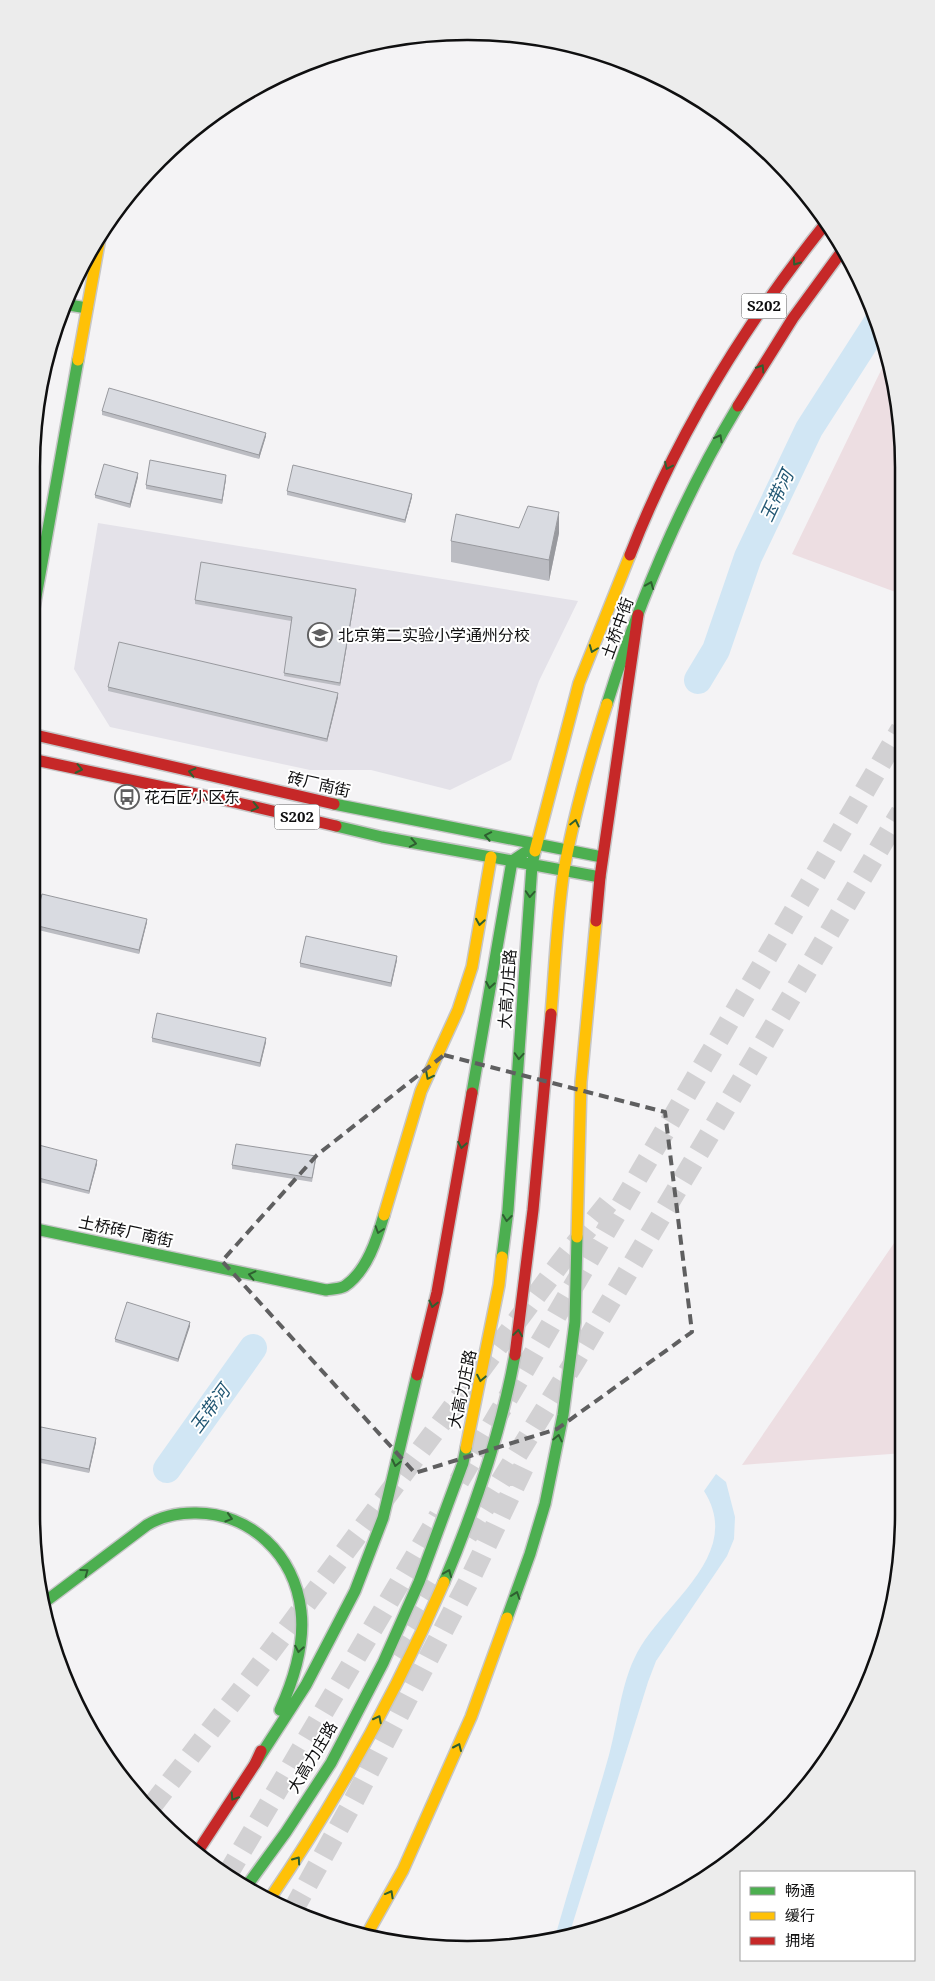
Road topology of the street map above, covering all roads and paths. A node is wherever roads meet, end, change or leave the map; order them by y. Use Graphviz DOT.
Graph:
graph roads {
  1 [pos="822,229"];
  2 [pos="97,254"];
  3 [pos="838,255"];
  4 [pos="72,306"];
  5 [pos="87,308"];
  6 [pos="40,573"];
  7 [pos="638,615"];
  8 [pos="40,736"];
  9 [pos="40,761"];
  10 [pos="536,845"];
  11 [pos="569,851"];
  12 [pos="491,857"];
  13 [pos="602,857"];
  14 [pos="512,861"];
  15 [pos="532,865"];
  16 [pos="564,871"];
  17 [pos="600,877"];
  18 [pos="40,1230"];
  19 [pos="49,1599"];
  20 [pos="255,1764"];
  21 [pos="200,1847"];
  22 [pos="250,1882"];
  23 [pos="273,1894"];
  24 [pos="370,1929"];
  1 -- 10 [label="main road, 大高力庄路 / S202, one-way"];
  2 -- 5 [label="main road"];
  7 -- 3 [label="main road, 土桥中街 / S202, one-way"];
  4 -- 5 [label="main road"];
  5 -- 6 [label="main road"];
  11 -- 7 [label="main road, 土桥中街 / S202, one-way"];
  7 -- 13 [label="main road"];
  10 -- 8 [label="main road, 砖厂南街 / S202, one-way"];
  9 -- 12 [label="main road, S202, one-way"];
  10 -- 11 [label="main road, 砖厂南街 / S202"];
  10 -- 14 [label="main road"];
  10 -- 15 [label="main road, 大高力庄路"];
  11 -- 13 [label="main road, 砖厂南街 / S202"];
  11 -- 16 [label="main road, 土桥中街 / S202"];
  12 -- 14 [label="main road, S202"];
  12 -- 18 [label="main road, 土桥砖厂南街, one-way"];
  13 -- 17 [label="main road"];
  14 -- 15 [label="main road, S202"];
  14 -- 20 [label="main road, one-way"];
  15 -- 16 [label="main road, S202"];
  15 -- 22 [label="main road, 大高力庄路, one-way"];
  16 -- 17 [label="main road, S202"];
  23 -- 16 [label="main road, one-way"];
  24 -- 17 [label="main road, one-way"];
  19 -- 20 [label="main road, one-way"];
  20 -- 21 [label="main road, one-way"];
}
